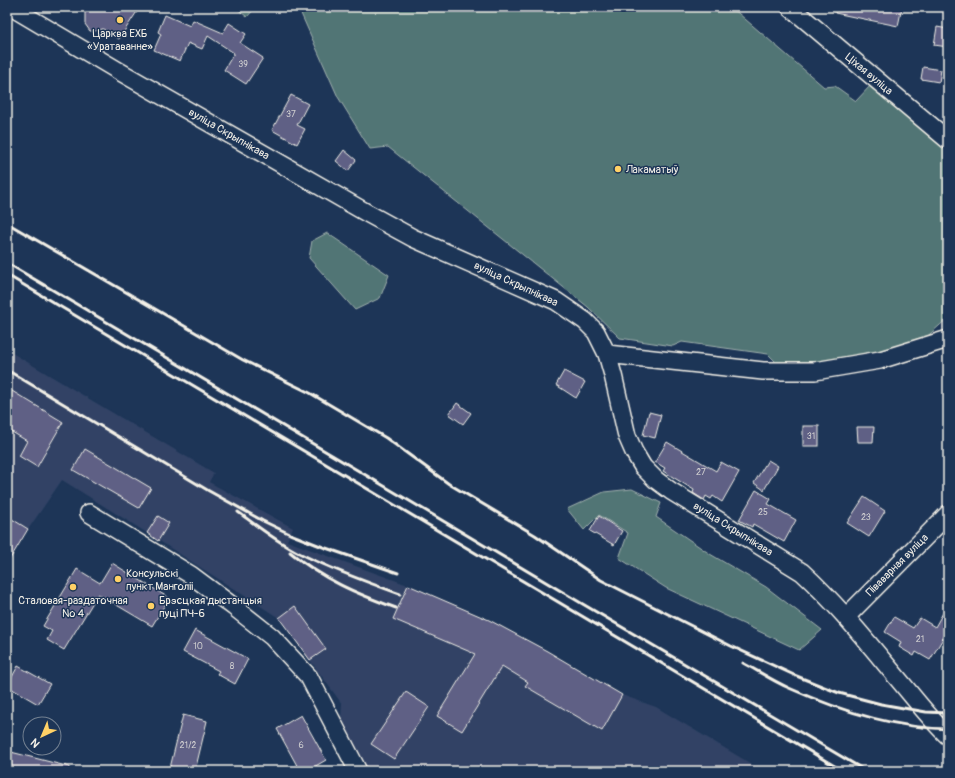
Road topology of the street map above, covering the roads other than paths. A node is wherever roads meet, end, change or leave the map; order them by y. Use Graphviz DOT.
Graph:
graph roads {
  1 [pos="11,7"];
  2 [pos="790,7"];
  3 [pos="948,140"];
  4 [pos="948,339"];
  5 [pos="607,354"];
  6 [pos="89,513"];
  7 [pos="948,514"];
  8 [pos="846,617"];
  9 [pos="948,736"];
  10 [pos="358,771"];
  1 -- 5 [label="street, вуліца Скрыпнікава"];
  2 -- 3 [label="street, Ціхая вуліца"];
  4 -- 5 [label="street"];
  5 -- 8 [label="street, вуліца Скрыпнікава"];
  6 -- 10 [label="street"];
  7 -- 8 [label="street, Піваварная вуліца"];
  8 -- 9 [label="street, вуліца Скрыпнікава"];
}
